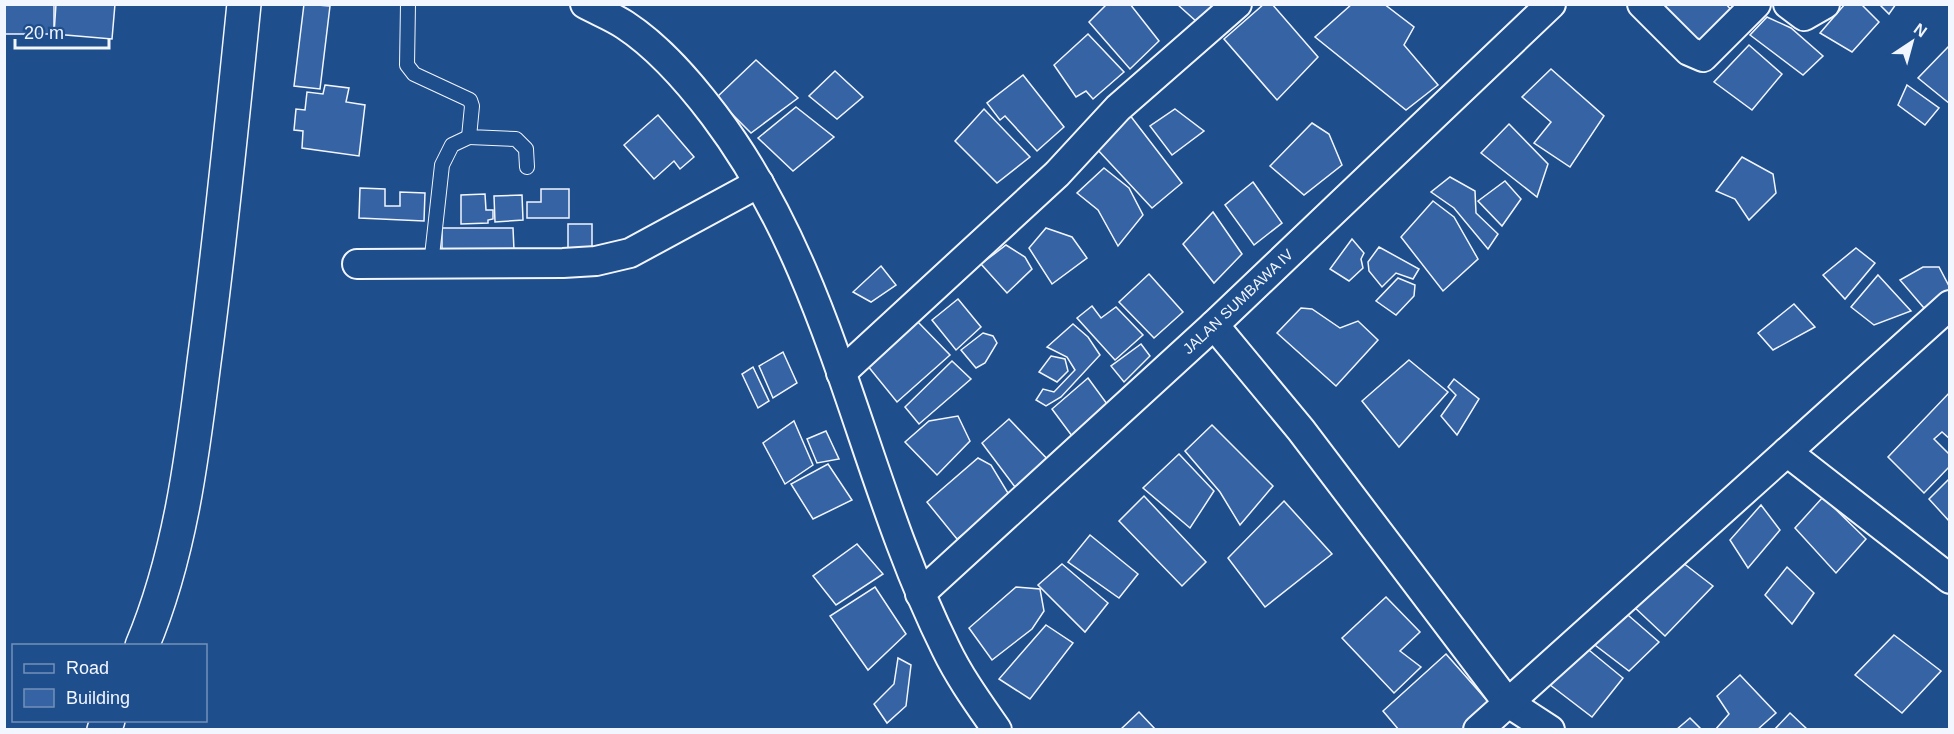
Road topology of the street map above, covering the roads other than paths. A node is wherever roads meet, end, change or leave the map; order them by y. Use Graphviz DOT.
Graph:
graph roads {
  1 [pos="244,4"];
  2 [pos="408,4"];
  3 [pos="585,4"];
  4 [pos="1237,4"];
  5 [pos="1551,4"];
  6 [pos="1642,4"];
  7 [pos="1756,4"];
  8 [pos="1788,4"];
  9 [pos="1825,4"];
  10 [pos="468,137"];
  11 [pos="527,167"];
  12 [pos="759,183"];
  13 [pos="357,264"];
  14 [pos="431,265"];
  15 [pos="1950,305"];
  16 [pos="1214,325"];
  17 [pos="842,373"];
  18 [pos="1787,452"];
  19 [pos="1950,579"];
  20 [pos="920,594"];
  21 [pos="142,644"];
  22 [pos="1507,702"];
  23 [pos="997,729"];
  24 [pos="1478,729"];
  25 [pos="1550,729"];
  1 -- 21 [label="main road"];
  2 -- 10 [label="lane"];
  3 -- 12 [label="street"];
  4 -- 17 [label="street"];
  5 -- 16 [label="street, JALAN SUMBAWA IV"];
  6 -- 7 [label="street"];
  8 -- 9 [label="street"];
  10 -- 11 [label="lane"];
  10 -- 14 [label="lane"];
  12 -- 14 [label="street"];
  12 -- 17 [label="street"];
  13 -- 14 [label="street"];
  15 -- 18 [label="street"];
  16 -- 20 [label="street, JALAN SUMBAWA IV"];
  16 -- 22 [label="street"];
  17 -- 20 [label="street"];
  18 -- 19 [label="street"];
  18 -- 22 [label="street"];
  20 -- 23 [label="street"];
  22 -- 24 [label="street"];
  22 -- 25 [label="street"];
}
